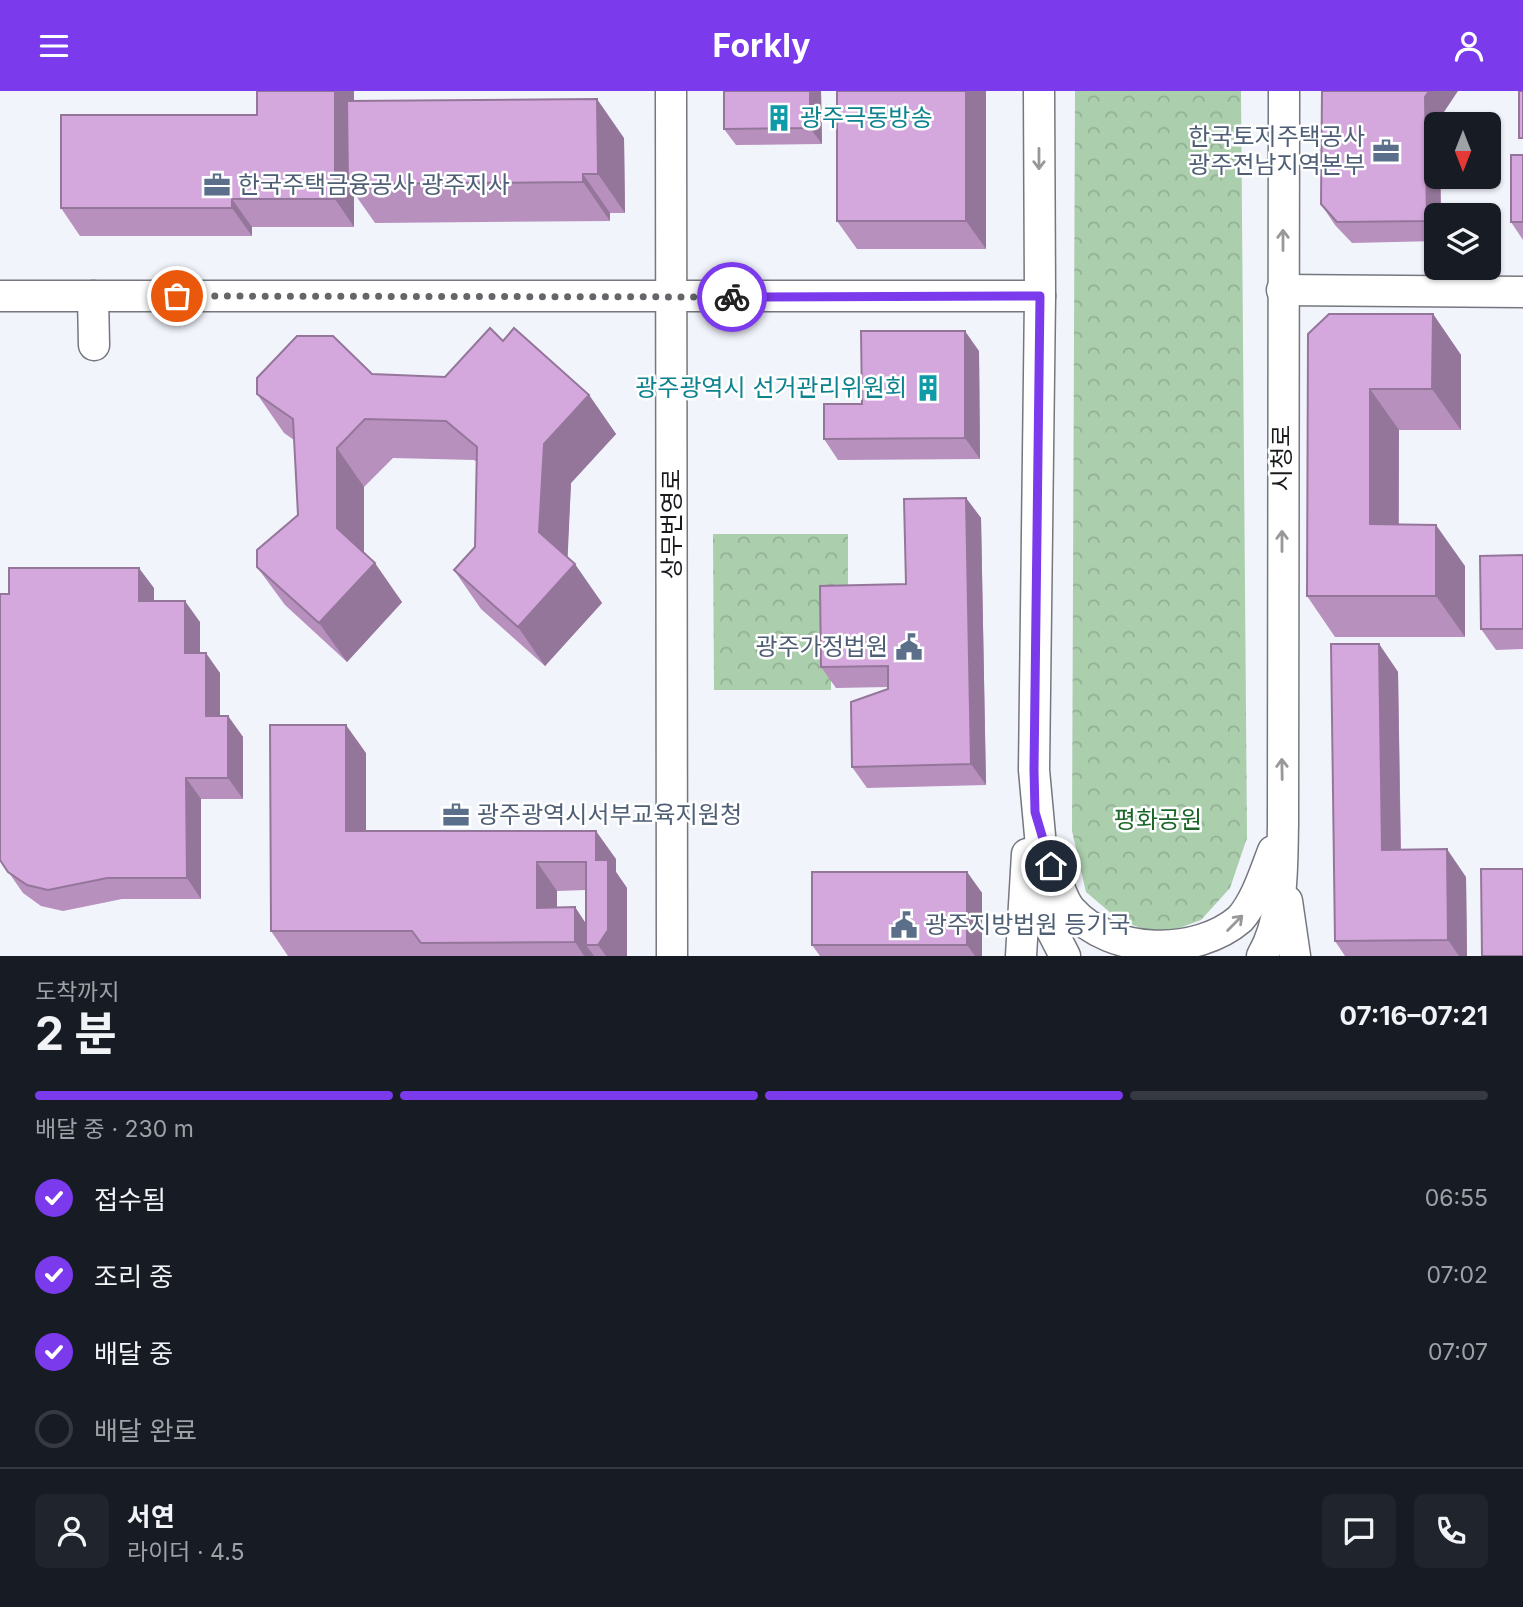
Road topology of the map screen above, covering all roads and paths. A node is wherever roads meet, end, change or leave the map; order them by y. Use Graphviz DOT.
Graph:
graph roads {
  1 [pos="671,91"];
  2 [pos="1039,91"];
  3 [pos="1284,91"];
  4 [pos="1282,291"];
  5 [pos="1523,292"];
  6 [pos="0,296"];
  7 [pos="93,296"];
  8 [pos="1040,296"];
  9 [pos="672,297"];
  10 [pos="94,345"];
  11 [pos="1035,812"];
  12 [pos="1283,825"];
  13 [pos="1282,868"];
  14 [pos="673,956"];
  15 [pos="1021,956"];
  16 [pos="1065,956"];
  17 [pos="1262,956"];
  18 [pos="1295,956"];
  1 -- 9 [label="street, 상무번영로"];
  2 -- 8 [label="street, 시청로, one-way"];
  4 -- 3 [label="street, 시청로, one-way"];
  4 -- 5 [label="street"];
  12 -- 4 [label="street, 시청로, one-way"];
  6 -- 7 [label="street"];
  7 -- 9 [label="street"];
  7 -- 10 [label="street"];
  8 -- 9 [label="street"];
  8 -- 11 [label="street, 시청로"];
  9 -- 14 [label="street, 상무번영로"];
  11 -- 12 [label="street, 시청로, one-way"];
  11 -- 15 [label="street, 시청로"];
  11 -- 16 [label="street, 시청로"];
  12 -- 13 [label="street, 시청로"];
  13 -- 17 [label="street, 시청로"];
  13 -- 18 [label="street, 시청로"];
}
